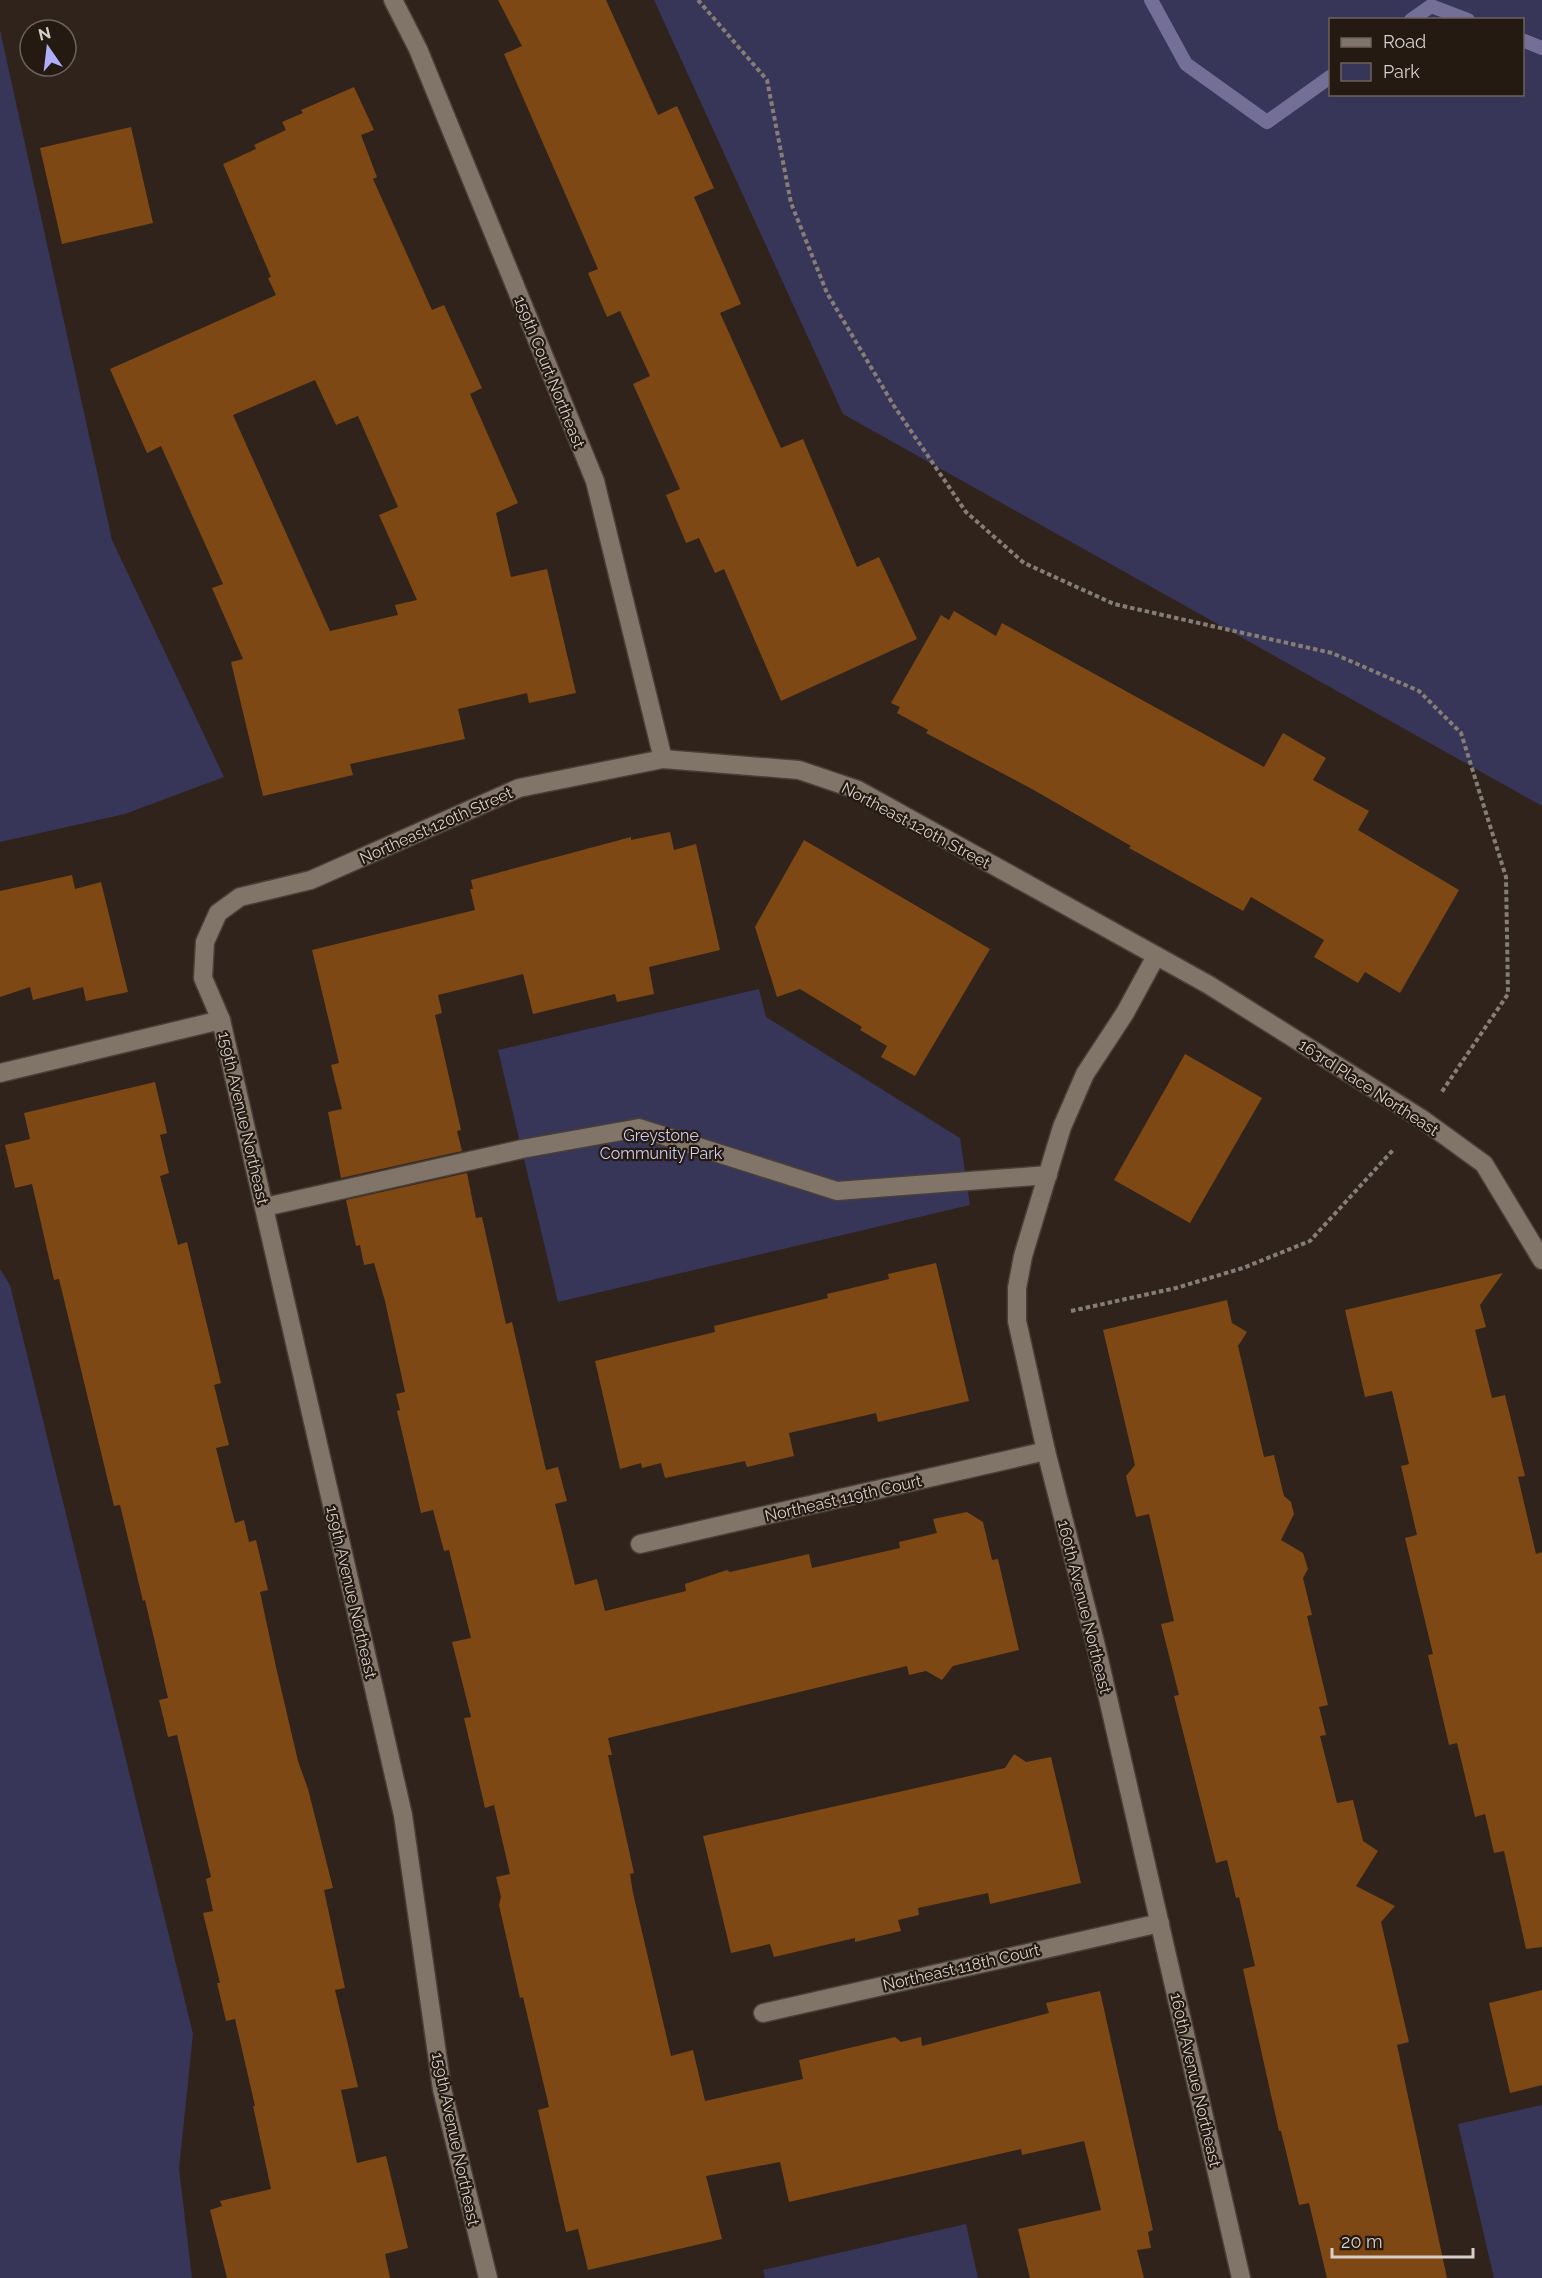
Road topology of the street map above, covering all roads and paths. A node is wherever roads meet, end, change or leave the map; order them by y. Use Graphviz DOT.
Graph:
graph roads {
  1 [pos="393,0"];
  2 [pos="698,0"];
  3 [pos="663,759"];
  4 [pos="218,913"];
  5 [pos="1156,956"];
  6 [pos="221,1020"];
  7 [pos="0,1073"];
  8 [pos="1440,1095"];
  9 [pos="1393,1150"];
  10 [pos="1048,1175"];
  11 [pos="265,1207"];
  12 [pos="1542,1260"];
  13 [pos="1071,1311"];
  14 [pos="1046,1451"];
  15 [pos="640,1544"];
  16 [pos="1160,1923"];
  17 [pos="763,2013"];
  18 [pos="488,2278"];
  19 [pos="1241,2278"];
  1 -- 3 [label="street, 159th Court Northeast"];
  2 -- 8 [label="path"];
  3 -- 4 [label="street, Northeast 120th Street"];
  3 -- 5 [label="street, Northeast 120th Street"];
  4 -- 6 [label="street, 159th Avenue Northeast"];
  5 -- 10 [label="street, 160th Avenue Northeast"];
  5 -- 12 [label="street, 163rd Place Northeast"];
  6 -- 7 [label="street"];
  6 -- 11 [label="street, 159th Avenue Northeast"];
  9 -- 13 [label="path"];
  10 -- 11 [label="street"];
  10 -- 14 [label="street, 160th Avenue Northeast"];
  11 -- 18 [label="street, 159th Avenue Northeast"];
  14 -- 15 [label="street, Northeast 119th Court"];
  14 -- 16 [label="street, 160th Avenue Northeast"];
  16 -- 17 [label="street, Northeast 118th Court"];
  16 -- 19 [label="street, 160th Avenue Northeast"];
}
